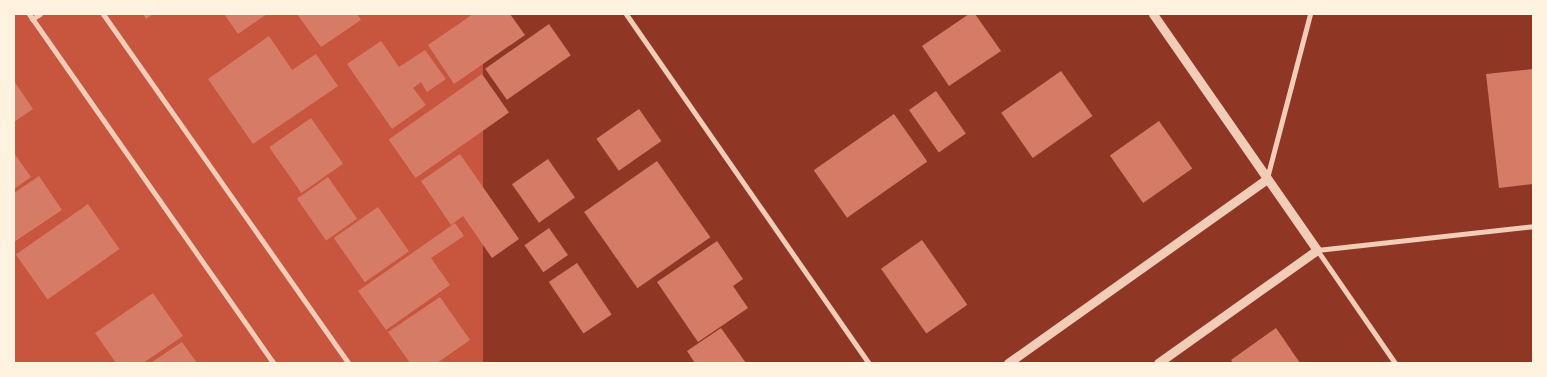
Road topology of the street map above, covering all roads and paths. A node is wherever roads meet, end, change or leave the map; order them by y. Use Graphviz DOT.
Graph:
graph roads {
  1 [pos="40,14"];
  2 [pos="103,14"];
  3 [pos="626,14"];
  4 [pos="1153,14"];
  5 [pos="1310,14"];
  6 [pos="31,16"];
  7 [pos="1267,178"];
  8 [pos="1533,226"];
  9 [pos="1317,250"];
  10 [pos="273,363"];
  11 [pos="348,363"];
  12 [pos="869,363"];
  13 [pos="1008,363"];
  14 [pos="1158,363"];
  15 [pos="1395,363"];
  1 -- 6 [label="street"];
  2 -- 11 [label="street"];
  3 -- 12 [label="street"];
  4 -- 7 [label="street"];
  5 -- 7 [label="street"];
  6 -- 10 [label="street"];
  7 -- 9 [label="street"];
  7 -- 13 [label="street"];
  8 -- 9 [label="street"];
  9 -- 14 [label="street"];
  9 -- 15 [label="street"];
}
